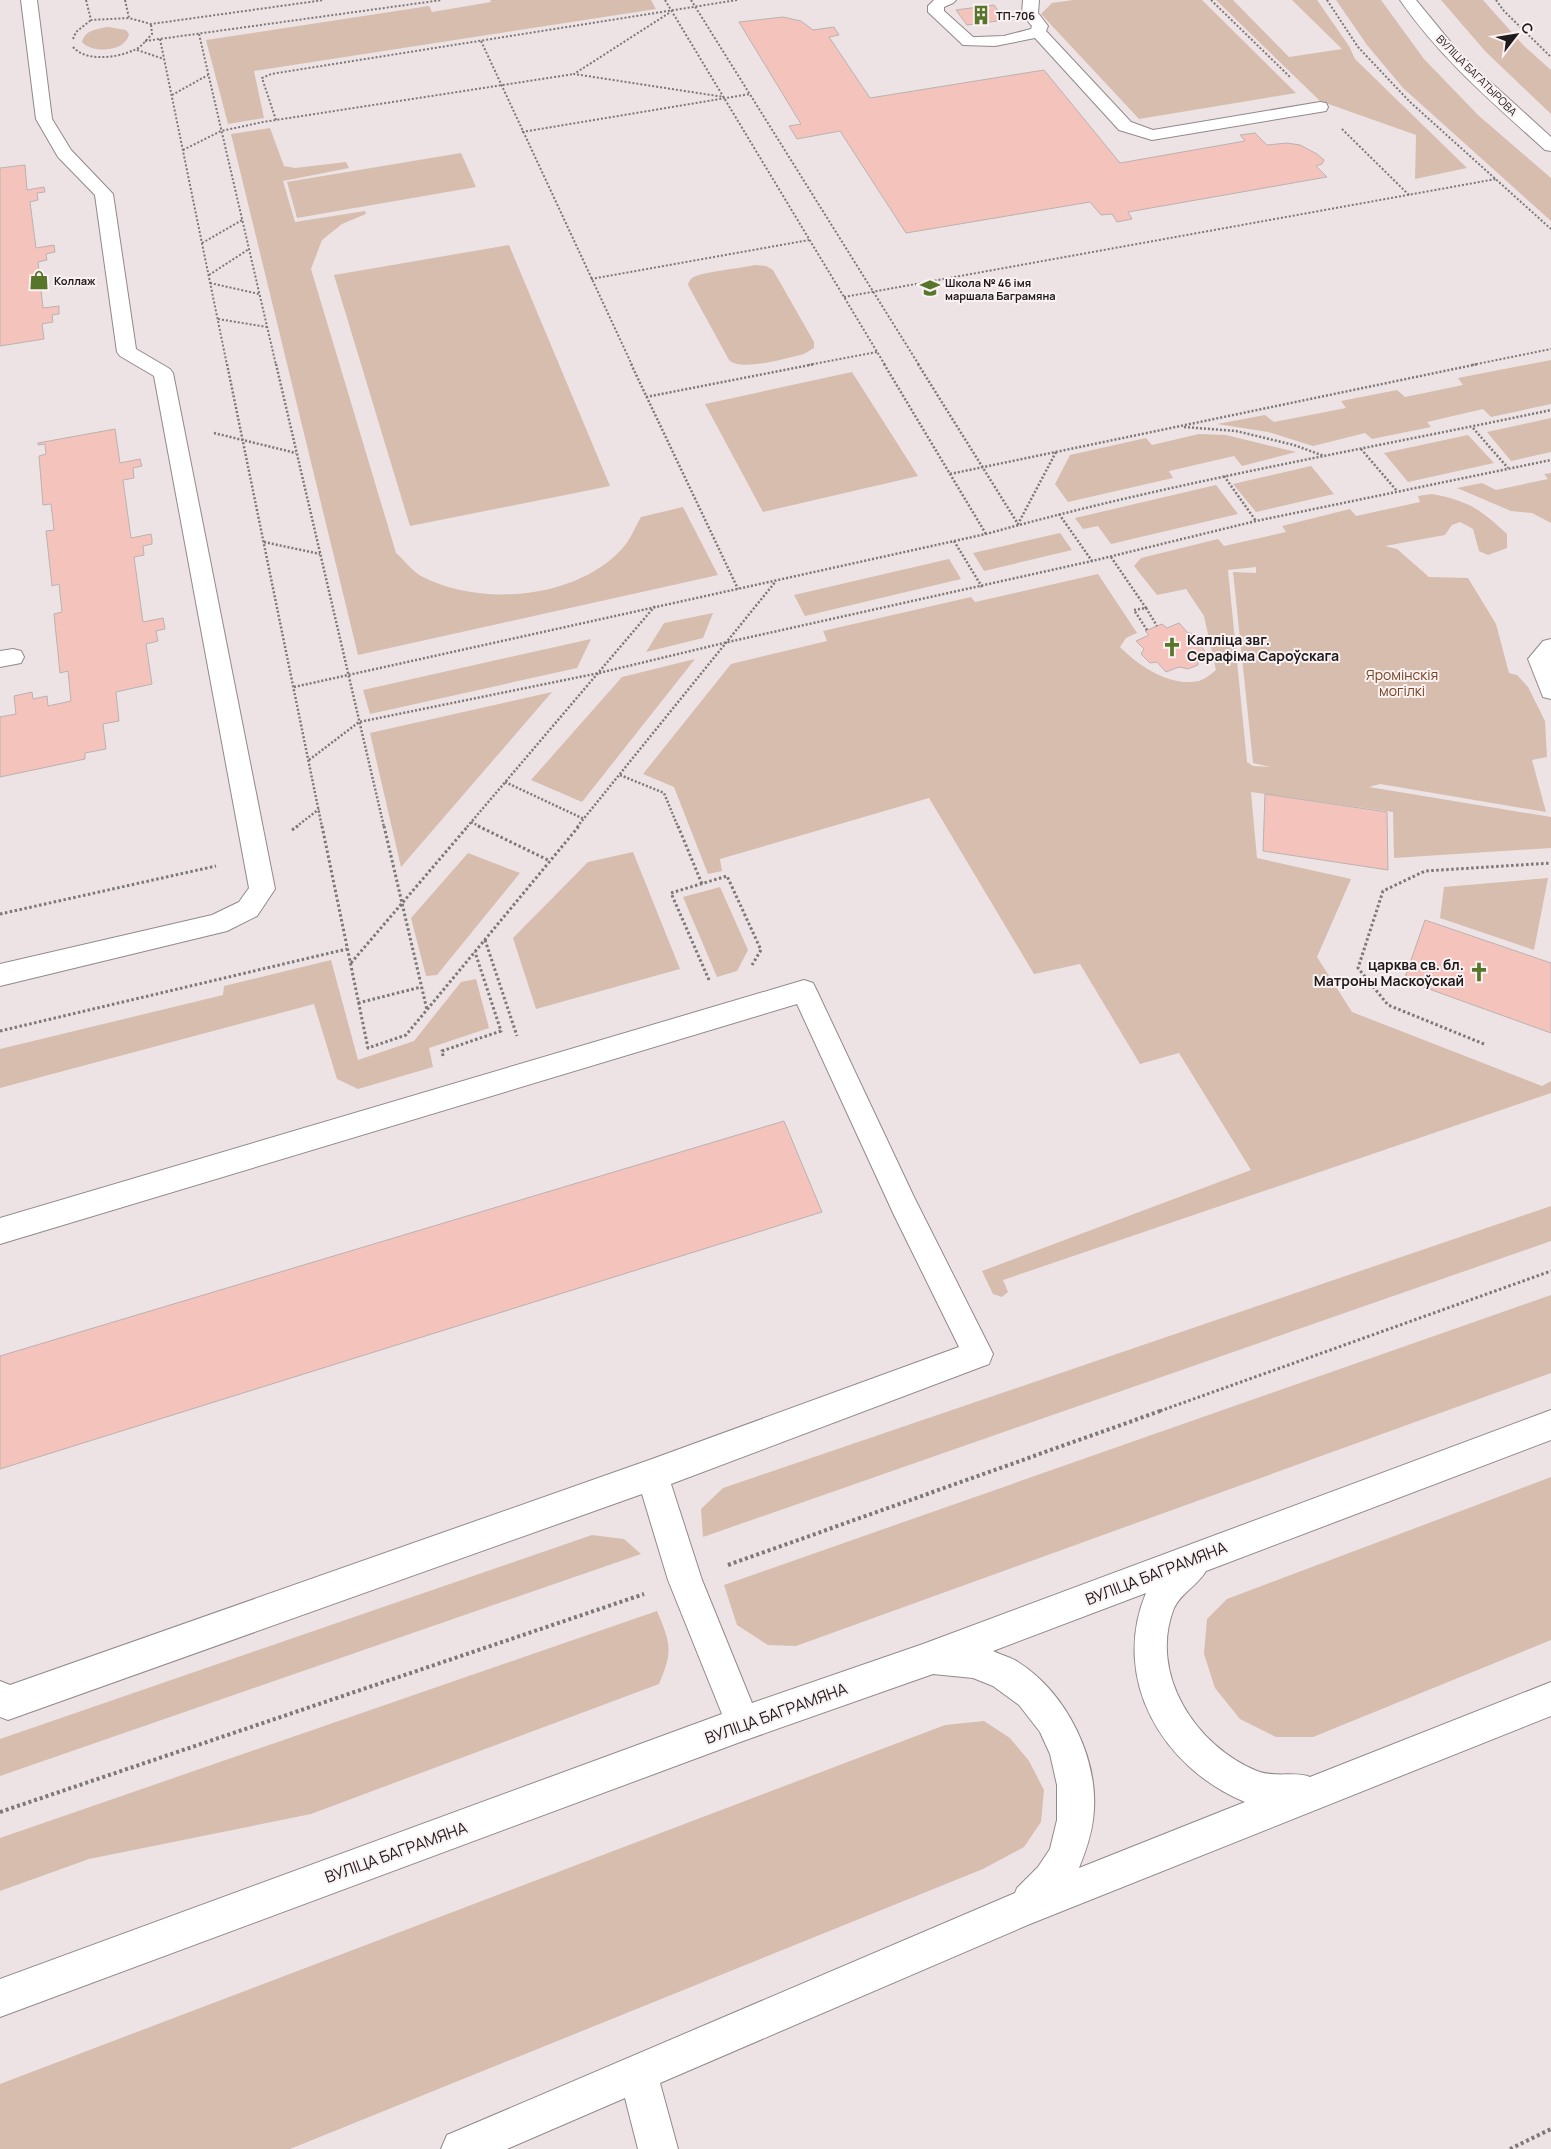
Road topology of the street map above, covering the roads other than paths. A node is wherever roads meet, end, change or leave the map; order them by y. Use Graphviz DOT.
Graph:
graph roads {
  1 [pos="29,0"];
  2 [pos="948,0"];
  3 [pos="1031,0"];
  4 [pos="1408,0"];
  5 [pos="1038,32"];
  6 [pos="1320,107"];
  7 [pos="1551,146"];
  8 [pos="1551,647"];
  9 [pos="1551,691"];
  10 [pos="0,975"];
  11 [pos="0,1232"];
  12 [pos="1551,1425"];
  13 [pos="652,1475"];
  14 [pos="1219,1550"];
  15 [pos="923,1661"];
  16 [pos="0,1698"];
  17 [pos="1551,1699"];
  18 [pos="743,1724"];
  19 [pos="1344,1781"];
  20 [pos="1023,1908"];
  21 [pos="0,1998"];
  22 [pos="638,2074"];
  23 [pos="461,2149"];
  24 [pos="658,2149"];
  1 -- 10 [label="street"];
  2 -- 5 [label="street"];
  3 -- 5 [label="street"];
  4 -- 7 [label="street, ВУЛІЦА БАГАТЫРОВА"];
  5 -- 6 [label="street"];
  8 -- 9 [label="street"];
  11 -- 13 [label="street"];
  12 -- 14 [label="street, ВУЛІЦА БАГРАМЯНА"];
  13 -- 16 [label="street"];
  13 -- 18 [label="street"];
  14 -- 15 [label="street, ВУЛІЦА БАГРАМЯНА"];
  14 -- 19 [label="street"];
  15 -- 18 [label="street, ВУЛІЦА БАГРАМЯНА"];
  15 -- 20 [label="street"];
  17 -- 19 [label="street"];
  18 -- 21 [label="street, ВУЛІЦА БАГРАМЯНА"];
  19 -- 20 [label="street"];
  20 -- 22 [label="street"];
  22 -- 23 [label="street"];
  22 -- 24 [label="street"];
}
